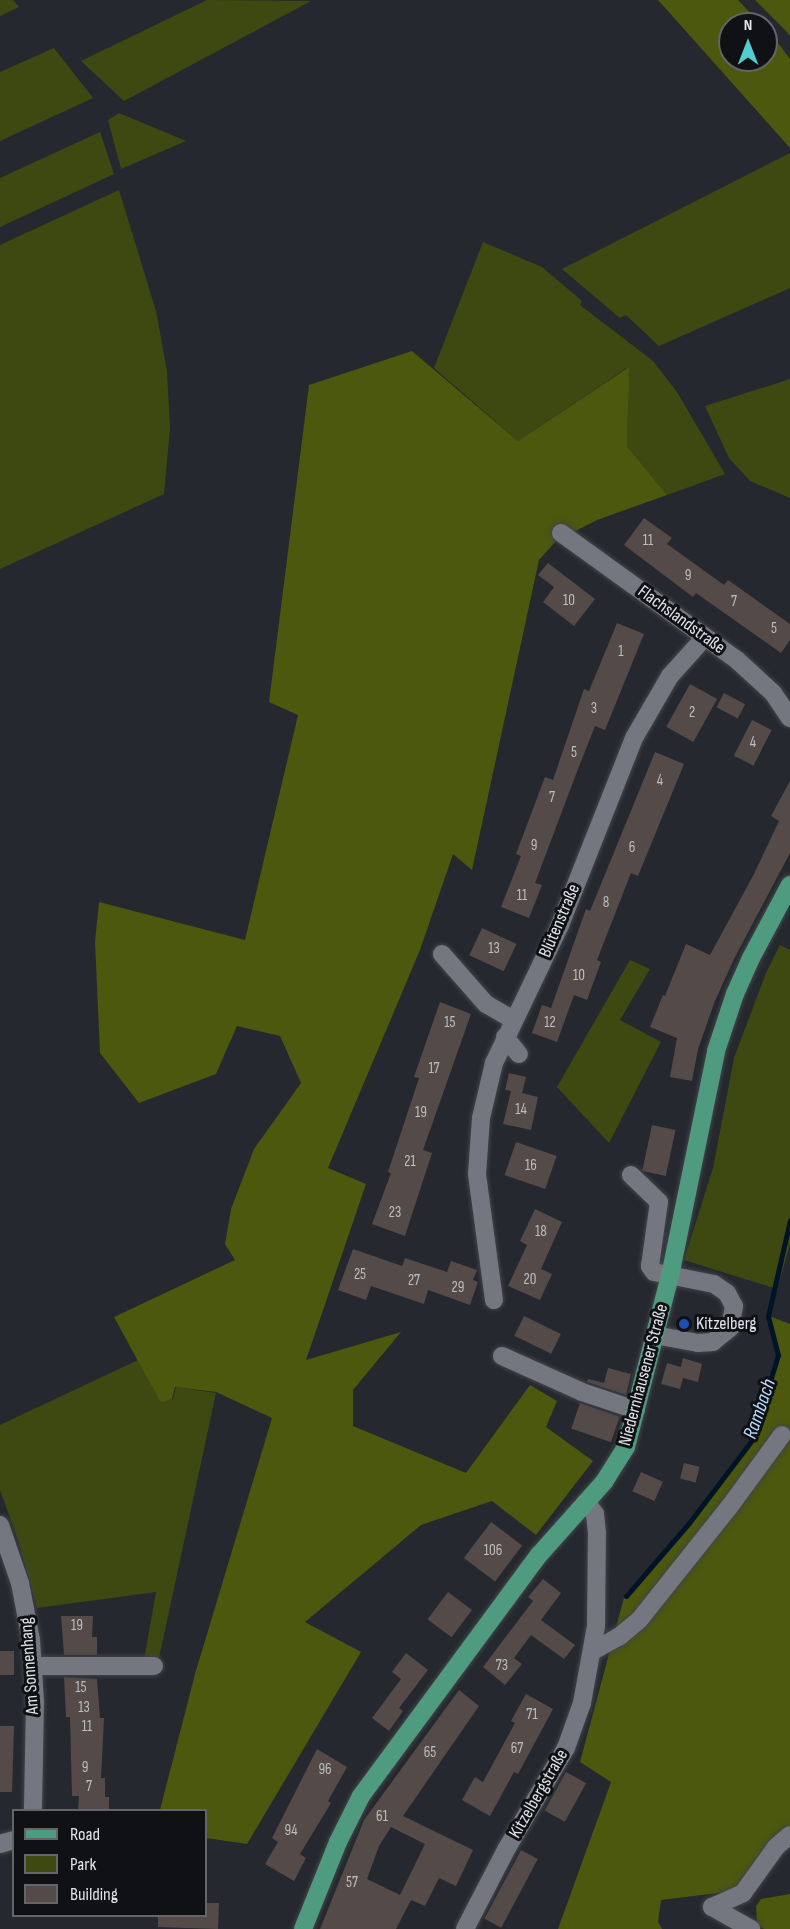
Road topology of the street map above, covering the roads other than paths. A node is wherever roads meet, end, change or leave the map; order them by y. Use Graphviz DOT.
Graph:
graph roads {
  1 [pos="561,533"];
  2 [pos="705,637"];
  3 [pos="790,718"];
  4 [pos="790,885"];
  5 [pos="442,954"];
  6 [pos="514,1020"];
  7 [pos="505,1037"];
  8 [pos="519,1054"];
  9 [pos="631,1175"];
  10 [pos="670,1276"];
  11 [pos="494,1300"];
  12 [pos="655,1335"];
  13 [pos="502,1356"];
  14 [pos="636,1410"];
  15 [pos="782,1435"];
  16 [pos="586,1502"];
  17 [pos="0,1525"];
  18 [pos="593,1651"];
  19 [pos="33,1666"];
  20 [pos="154,1666"];
  21 [pos="33,1809"];
  22 [pos="790,1835"];
  23 [pos="303,1929"];
  24 [pos="465,1929"];
  25 [pos="751,1929"];
  1 -- 2 [label="street, Flachslandstraße"];
  2 -- 3 [label="street, Flachslandstraße"];
  2 -- 6 [label="street, Blütenstraße"];
  4 -- 10 [label="main road, Niedernhausener Straße"];
  5 -- 6 [label="street"];
  6 -- 7 [label="street, Blütenstraße"];
  7 -- 8 [label="street"];
  7 -- 11 [label="street, Blütenstraße"];
  9 -- 10 [label="street"];
  10 -- 12 [label="main road, Niedernhausener Straße"];
  10 -- 12 [label="street"];
  12 -- 14 [label="main road, Niedernhausener Straße"];
  13 -- 14 [label="street"];
  14 -- 16 [label="main road, Niedernhausener Straße"];
  15 -- 18 [label="street"];
  16 -- 18 [label="street, Kitzelbergstraße"];
  16 -- 23 [label="main road, Niedernhausener Straße"];
  17 -- 19 [label="street, Am Sonnenhang"];
  18 -- 24 [label="street, Kitzelbergstraße"];
  19 -- 20 [label="street"];
  19 -- 21 [label="street, Am Sonnenhang"];
  22 -- 25 [label="street"];
}
